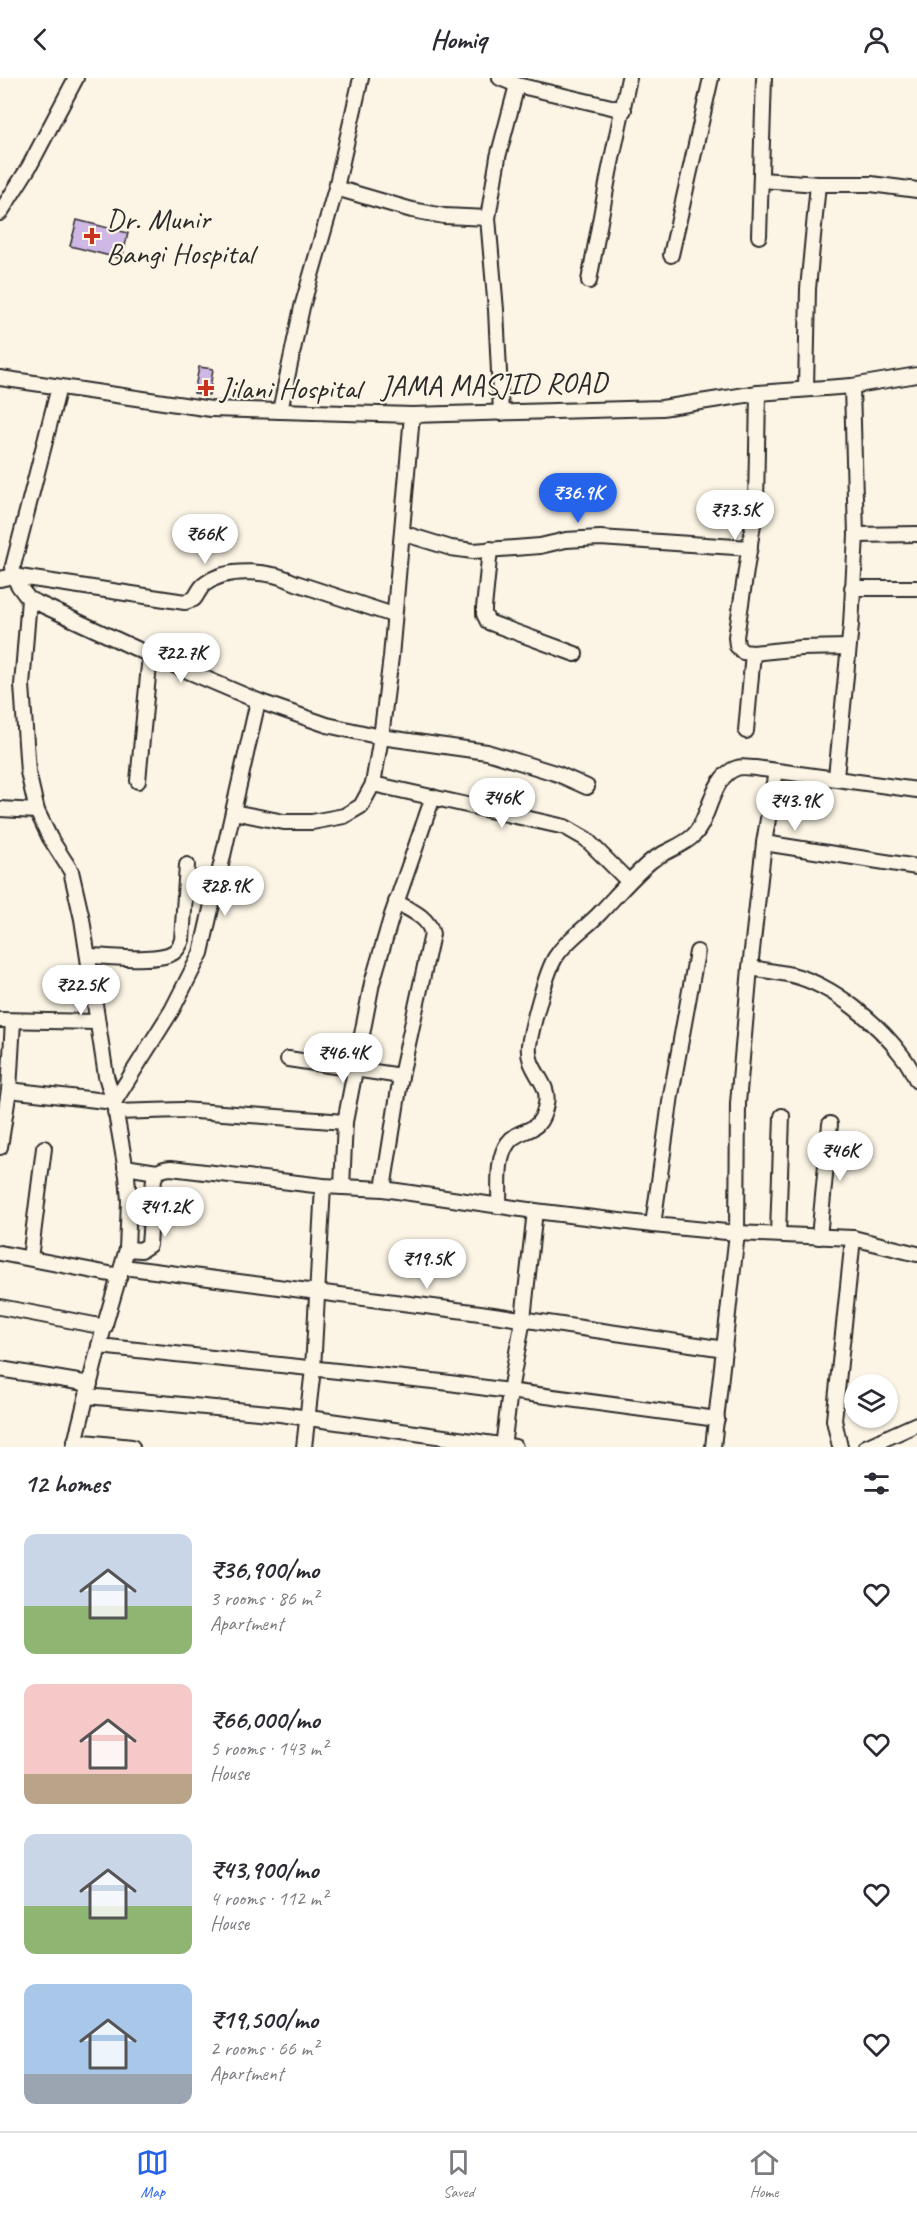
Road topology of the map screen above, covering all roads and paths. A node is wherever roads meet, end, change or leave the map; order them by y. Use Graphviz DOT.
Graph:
graph roads {
  1 [pos="76,78"];
  2 [pos="361,78"];
  3 [pos="500,78"];
  4 [pos="629,78"];
  5 [pos="711,78"];
  6 [pos="764,78"];
  7 [pos="517,85"];
  8 [pos="624,110"];
  9 [pos="761,180"];
  10 [pos="818,184"];
  11 [pos="336,188"];
  12 [pos="917,190"];
  13 [pos="0,213"];
  14 [pos="488,218"];
  15 [pos="759,236"];
  16 [pos="671,255"];
  17 [pos="589,281"];
  18 [pos="917,375"];
  19 [pos="0,378"];
  20 [pos="852,386"];
  21 [pos="59,387"];
  22 [pos="807,388"];
  23 [pos="758,393"];
  24 [pos="280,411"];
  25 [pos="501,413"];
  26 [pos="412,415"];
  27 [pos="402,533"];
  28 [pos="917,534"];
  29 [pos="856,535"];
  30 [pos="750,548"];
  31 [pos="490,549"];
  32 [pos="6,578"];
  33 [pos="852,588"];
  34 [pos="917,588"];
  35 [pos="29,599"];
  36 [pos="393,615"];
  37 [pos="848,646"];
  38 [pos="753,653"];
  39 [pos="575,654"];
  40 [pos="150,655"];
  41 [pos="258,701"];
  42 [pos="746,731"];
  43 [pos="381,737"];
  44 [pos="776,771"];
  45 [pos="836,777"];
  46 [pos="138,781"];
  47 [pos="373,784"];
  48 [pos="587,787"];
  49 [pos="917,790"];
  50 [pos="433,797"];
  51 [pos="0,809"];
  52 [pos="37,811"];
  53 [pos="233,812"];
  54 [pos="764,843"];
  55 [pos="187,865"];
  56 [pos="917,867"];
  57 [pos="628,881"];
  58 [pos="396,902"];
  59 [pos="697,952"];
  60 [pos="88,956"];
  61 [pos="750,968"];
  62 [pos="7,1020"];
  63 [pos="97,1022"];
  64 [pos="288,1059"];
  65 [pos="355,1070"];
  66 [pos="401,1076"];
  67 [pos="917,1081"];
  68 [pos="9,1090"];
  69 [pos="115,1107"];
  70 [pos="782,1116"];
  71 [pos="345,1122"];
  72 [pos="830,1124"];
  73 [pos="0,1147"];
  74 [pos="45,1148"];
  75 [pos="125,1167"];
  76 [pos="157,1172"];
  77 [pos="323,1186"];
  78 [pos="342,1187"];
  79 [pos="382,1189"];
  80 [pos="499,1206"];
  81 [pos="535,1211"];
  82 [pos="652,1225"];
  83 [pos="737,1233"];
  84 [pos="778,1234"];
  85 [pos="819,1237"];
  86 [pos="853,1238"];
  87 [pos="127,1250"];
  88 [pos="0,1252"];
  89 [pos="917,1254"];
  90 [pos="30,1258"];
  91 [pos="122,1271"];
  92 [pos="318,1292"];
  93 [pos="0,1307"];
  94 [pos="523,1319"];
  95 [pos="105,1327"];
  96 [pos="99,1346"];
  97 [pos="725,1349"];
  98 [pos="0,1369"];
  99 [pos="313,1369"];
  100 [pos="88,1390"];
  101 [pos="510,1391"];
  102 [pos="307,1418"];
  103 [pos="717,1419"];
  104 [pos="917,1424"];
  105 [pos="74,1444"];
  106 [pos="507,1446"];
  107 [pos="132,1447"];
  108 [pos="304,1447"];
  109 [pos="713,1447"];
  110 [pos="840,1447"];
  111 [pos="866,1447"];
  1 -- 13 [label="street"];
  2 -- 11 [label="street"];
  3 -- 7 [label="street"];
  4 -- 8 [label="street"];
  5 -- 16 [label="street"];
  6 -- 9 [label="street"];
  7 -- 8 [label="street"];
  7 -- 14 [label="street"];
  8 -- 17 [label="street"];
  9 -- 10 [label="street"];
  9 -- 15 [label="street"];
  10 -- 12 [label="street"];
  10 -- 22 [label="street"];
  11 -- 14 [label="street"];
  11 -- 24 [label="street"];
  14 -- 25 [label="street"];
  18 -- 20 [label="street, JAMA MASJID ROAD"];
  19 -- 21 [label="street, JAMA MASJID ROAD"];
  20 -- 22 [label="street, JAMA MASJID ROAD"];
  20 -- 29 [label="street"];
  21 -- 24 [label="street, JAMA MASJID ROAD"];
  21 -- 32 [label="street"];
  22 -- 23 [label="street, JAMA MASJID ROAD"];
  23 -- 25 [label="street, JAMA MASJID ROAD"];
  23 -- 30 [label="street"];
  24 -- 26 [label="street, JAMA MASJID ROAD"];
  25 -- 26 [label="street, JAMA MASJID ROAD"];
  26 -- 27 [label="street"];
  27 -- 31 [label="street"];
  27 -- 36 [label="street"];
  28 -- 29 [label="street"];
  29 -- 33 [label="street"];
  30 -- 31 [label="street"];
  30 -- 38 [label="street"];
  31 -- 39 [label="street"];
  32 -- 35 [label="street"];
  32 -- 36 [label="street"];
  33 -- 34 [label="street"];
  33 -- 37 [label="street"];
  35 -- 40 [label="street"];
  35 -- 52 [label="street"];
  36 -- 43 [label="street"];
  37 -- 38 [label="street"];
  37 -- 45 [label="street"];
  38 -- 42 [label="street"];
  40 -- 41 [label="street"];
  40 -- 46 [label="street"];
  41 -- 43 [label="street"];
  41 -- 53 [label="street"];
  43 -- 47 [label="street"];
  43 -- 48 [label="street"];
  44 -- 45 [label="street"];
  44 -- 54 [label="street"];
  44 -- 57 [label="street"];
  45 -- 49 [label="street"];
  47 -- 50 [label="street"];
  47 -- 53 [label="street"];
  50 -- 57 [label="street"];
  50 -- 58 [label="street"];
  51 -- 52 [label="street"];
  52 -- 60 [label="street"];
  53 -- 69 [label="street"];
  54 -- 56 [label="street"];
  54 -- 61 [label="street"];
  55 -- 60 [label="street"];
  57 -- 80 [label="street"];
  58 -- 65 [label="street"];
  58 -- 66 [label="street"];
  59 -- 82 [label="street"];
  60 -- 63 [label="street"];
  61 -- 67 [label="street"];
  61 -- 83 [label="street"];
  62 -- 63 [label="street"];
  62 -- 68 [label="street"];
  63 -- 69 [label="street"];
  64 -- 65 [label="street"];
  65 -- 66 [label="street"];
  65 -- 71 [label="street"];
  66 -- 79 [label="street"];
  68 -- 69 [label="street"];
  68 -- 73 [label="street"];
  69 -- 71 [label="street"];
  69 -- 75 [label="street"];
  70 -- 84 [label="street"];
  71 -- 78 [label="street"];
  72 -- 85 [label="street"];
  74 -- 90 [label="street"];
  75 -- 76 [label="street"];
  75 -- 87 [label="street"];
  76 -- 77 [label="street"];
  76 -- 87 [label="street"];
  77 -- 78 [label="street"];
  77 -- 92 [label="street"];
  78 -- 79 [label="street"];
  79 -- 80 [label="street"];
  80 -- 81 [label="street"];
  81 -- 82 [label="street"];
  81 -- 94 [label="street"];
  82 -- 83 [label="street"];
  83 -- 84 [label="street"];
  83 -- 97 [label="street"];
  84 -- 85 [label="street"];
  85 -- 86 [label="street"];
  86 -- 89 [label="street"];
  86 -- 110 [label="street"];
  87 -- 91 [label="street"];
  88 -- 90 [label="street"];
  90 -- 91 [label="street"];
  91 -- 92 [label="street"];
  91 -- 95 [label="street"];
  92 -- 94 [label="street"];
  92 -- 99 [label="street"];
  93 -- 95 [label="street"];
  94 -- 97 [label="street"];
  94 -- 101 [label="street"];
  95 -- 96 [label="street"];
  96 -- 99 [label="street"];
  96 -- 100 [label="street"];
  97 -- 103 [label="street"];
  98 -- 100 [label="street"];
  99 -- 101 [label="street"];
  99 -- 102 [label="street"];
  100 -- 102 [label="street"];
  100 -- 105 [label="street"];
  101 -- 103 [label="street"];
  101 -- 106 [label="street"];
  102 -- 106 [label="street"];
  102 -- 108 [label="street"];
  103 -- 109 [label="street"];
  104 -- 111 [label="street"];
  105 -- 107 [label="street"];
}
